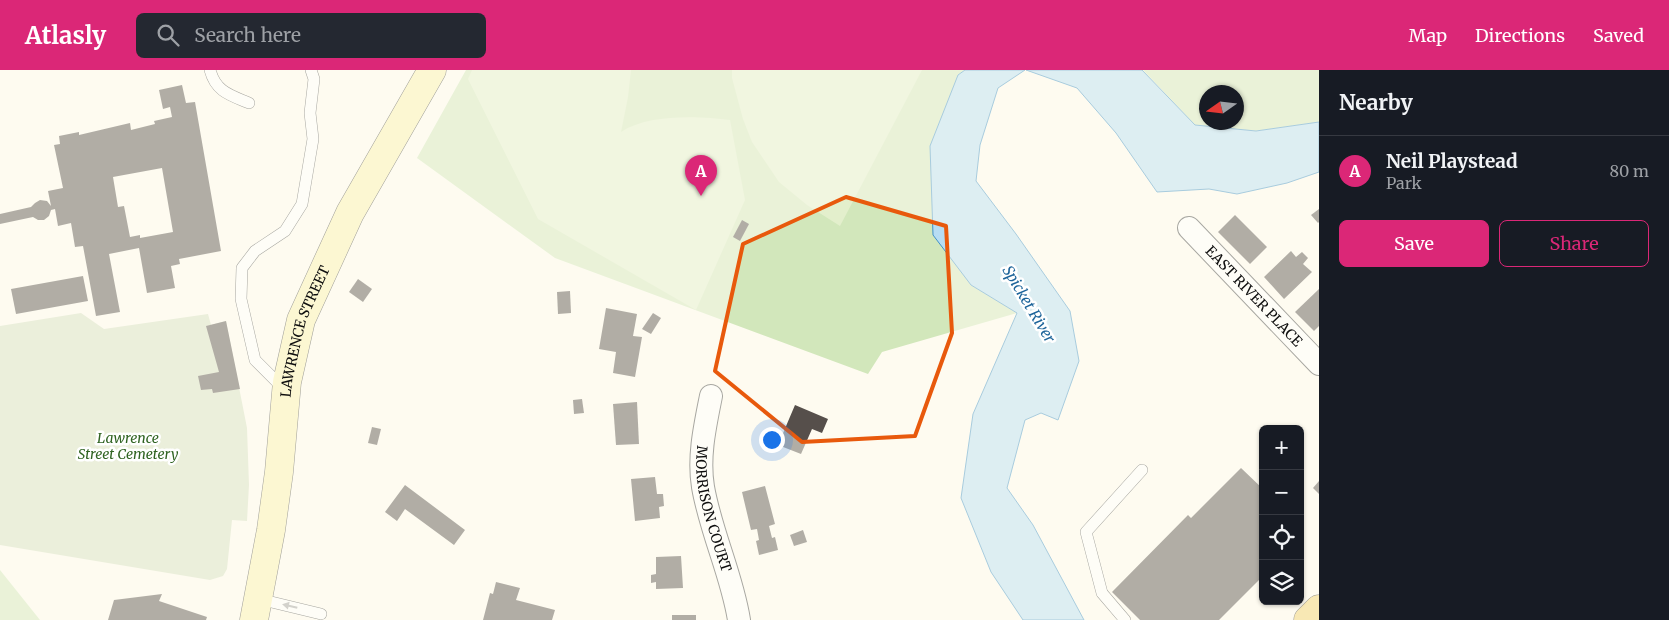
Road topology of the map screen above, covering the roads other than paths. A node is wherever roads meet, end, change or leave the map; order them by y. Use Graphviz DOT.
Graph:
graph roads {
  1 [pos="210,70"];
  2 [pos="311,70"];
  3 [pos="432,70"];
  4 [pos="249,104"];
  5 [pos="1189,228"];
  6 [pos="1319,364"];
  7 [pos="286,391"];
  8 [pos="711,396"];
  9 [pos="1142,470"];
  10 [pos="1319,609"];
  11 [pos="256,610"];
  12 [pos="321,614"];
  13 [pos="739,620"];
  14 [pos="1124,620"];
  15 [pos="1308,620"];
  1 -- 4 [label="lane"];
  2 -- 7 [label="lane"];
  3 -- 7 [label="main road, LAWRENCE STREET"];
  5 -- 6 [label="street, EAST RIVER PLACE"];
  7 -- 11 [label="main road, LAWRENCE STREET"];
  8 -- 13 [label="street, MORRISON COURT"];
  9 -- 14 [label="lane"];
  10 -- 15 [label="main road"];
  12 -- 11 [label="lane, one-way"];
}
